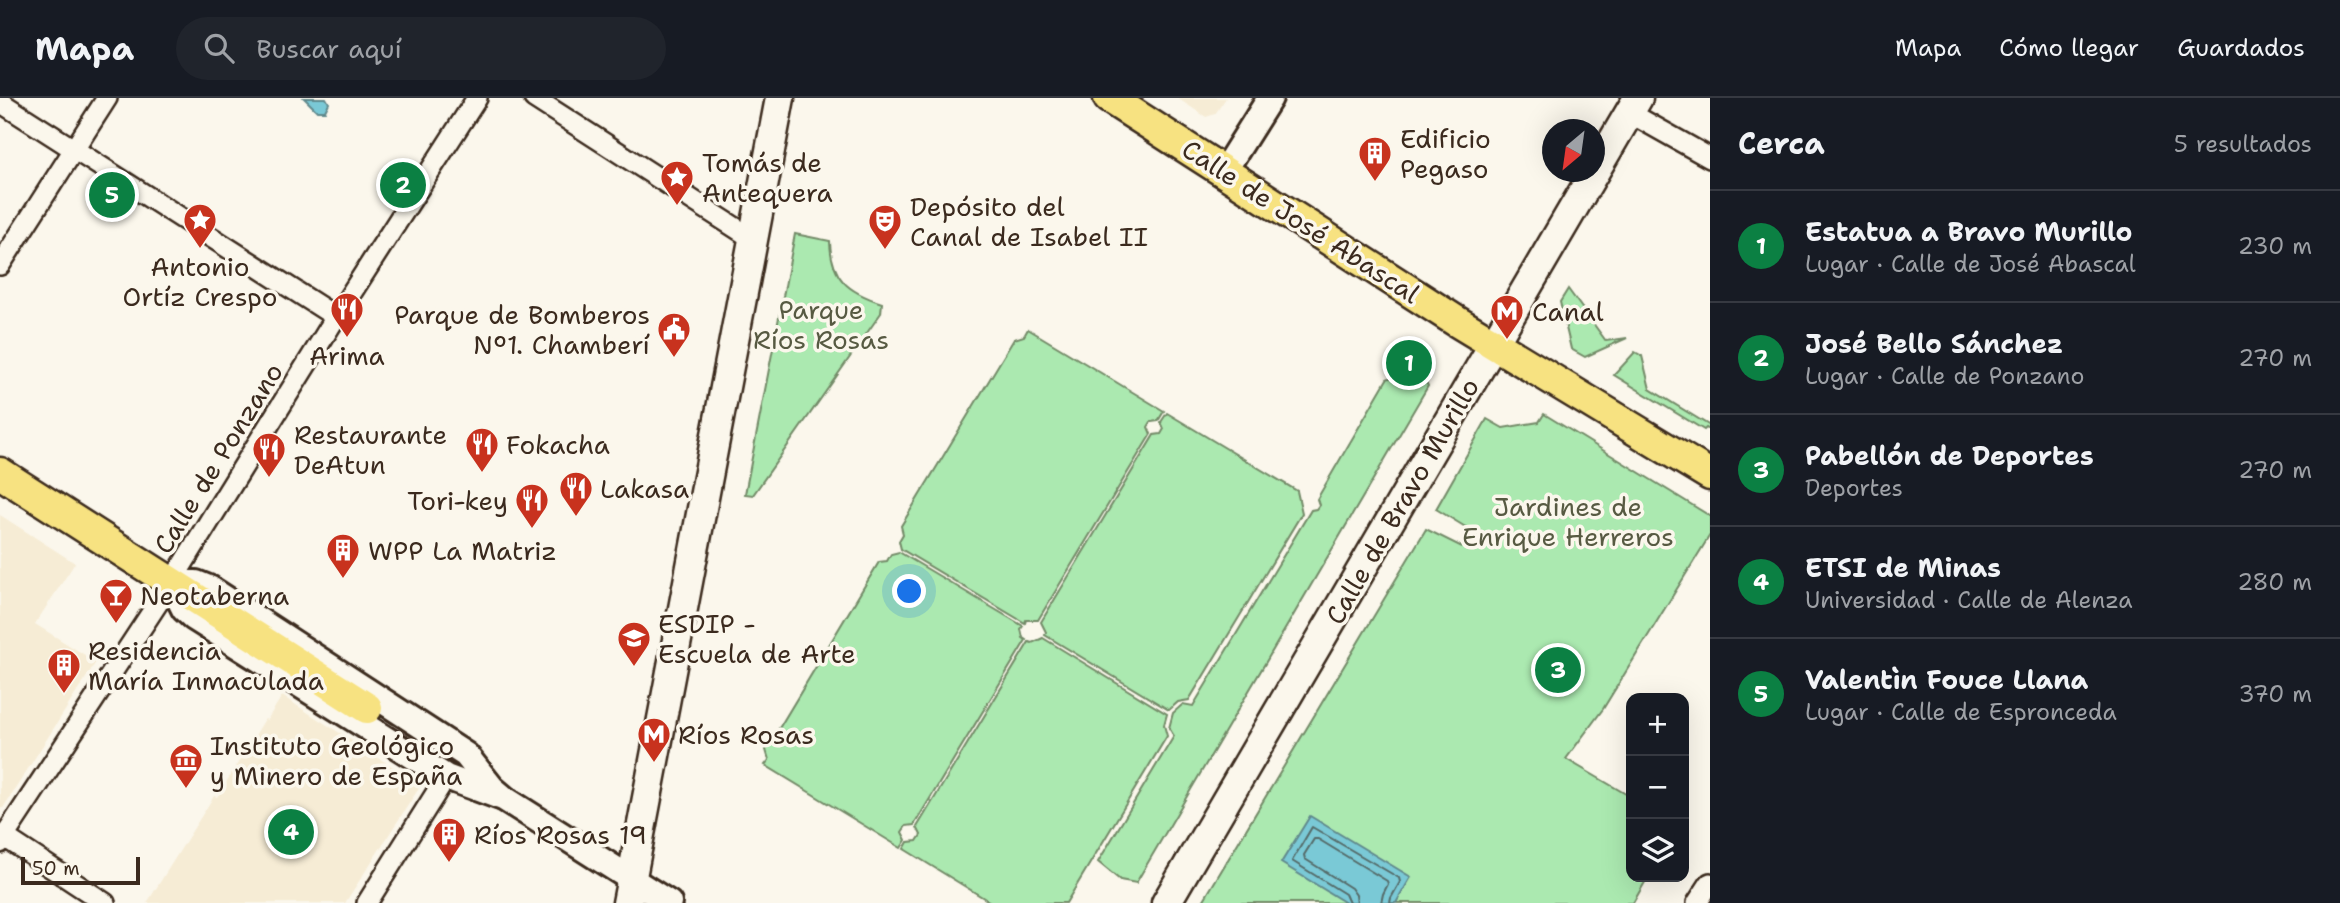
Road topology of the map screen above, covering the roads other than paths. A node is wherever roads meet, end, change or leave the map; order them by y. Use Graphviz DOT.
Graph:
graph roads {
  1 [pos="107,98"];
  2 [pos="477,98"];
  3 [pos="534,98"];
  4 [pos="780,98"];
  5 [pos="1110,98"];
  6 [pos="1270,98"];
  7 [pos="0,103"];
  8 [pos="1634,106"];
  9 [pos="74,149"];
  10 [pos="1710,158"];
  11 [pos="1224,172"];
  12 [pos="753,239"];
  13 [pos="0,265"];
  14 [pos="336,317"];
  15 [pos="1494,344"];
  16 [pos="0,473"];
  17 [pos="1710,475"];
  18 [pos="171,583"];
  19 [pos="367,708"];
  20 [pos="446,777"];
  21 [pos="505,799"];
  22 [pos="1,838"];
  23 [pos="1710,883"];
  24 [pos="630,891"];
  25 [pos="105,903"];
  26 [pos="367,903"];
  27 [pos="669,903"];
  28 [pos="1166,903"];
  29 [pos="1697,903"];
  1 -- 9 [label="street"];
  2 -- 14 [label="street, Calle de Ponzano"];
  3 -- 12 [label="street"];
  4 -- 12 [label="main road"];
  5 -- 11 [label="main road, Calle de José Abascal"];
  6 -- 11 [label="street"];
  7 -- 9 [label="street"];
  8 -- 10 [label="street"];
  8 -- 15 [label="main road, Calle de Bravo Murillo"];
  9 -- 13 [label="street"];
  9 -- 14 [label="street"];
  11 -- 15 [label="main road, Calle de José Abascal"];
  12 -- 24 [label="main road"];
  14 -- 18 [label="street, Calle de Ponzano"];
  15 -- 17 [label="main road, Calle de José Abascal"];
  15 -- 28 [label="main road, Calle de Bravo Murillo"];
  16 -- 18 [label="main road"];
  18 -- 19 [label="main road"];
  18 -- 20 [label="street"];
  18 -- 21 [label="street"];
  18 -- 22 [label="street, Calle de Ponzano"];
  20 -- 21 [label="street"];
  20 -- 26 [label="street"];
  21 -- 24 [label="street"];
  22 -- 25 [label="street"];
  23 -- 29 [label="street"];
  24 -- 27 [label="street"];
}
